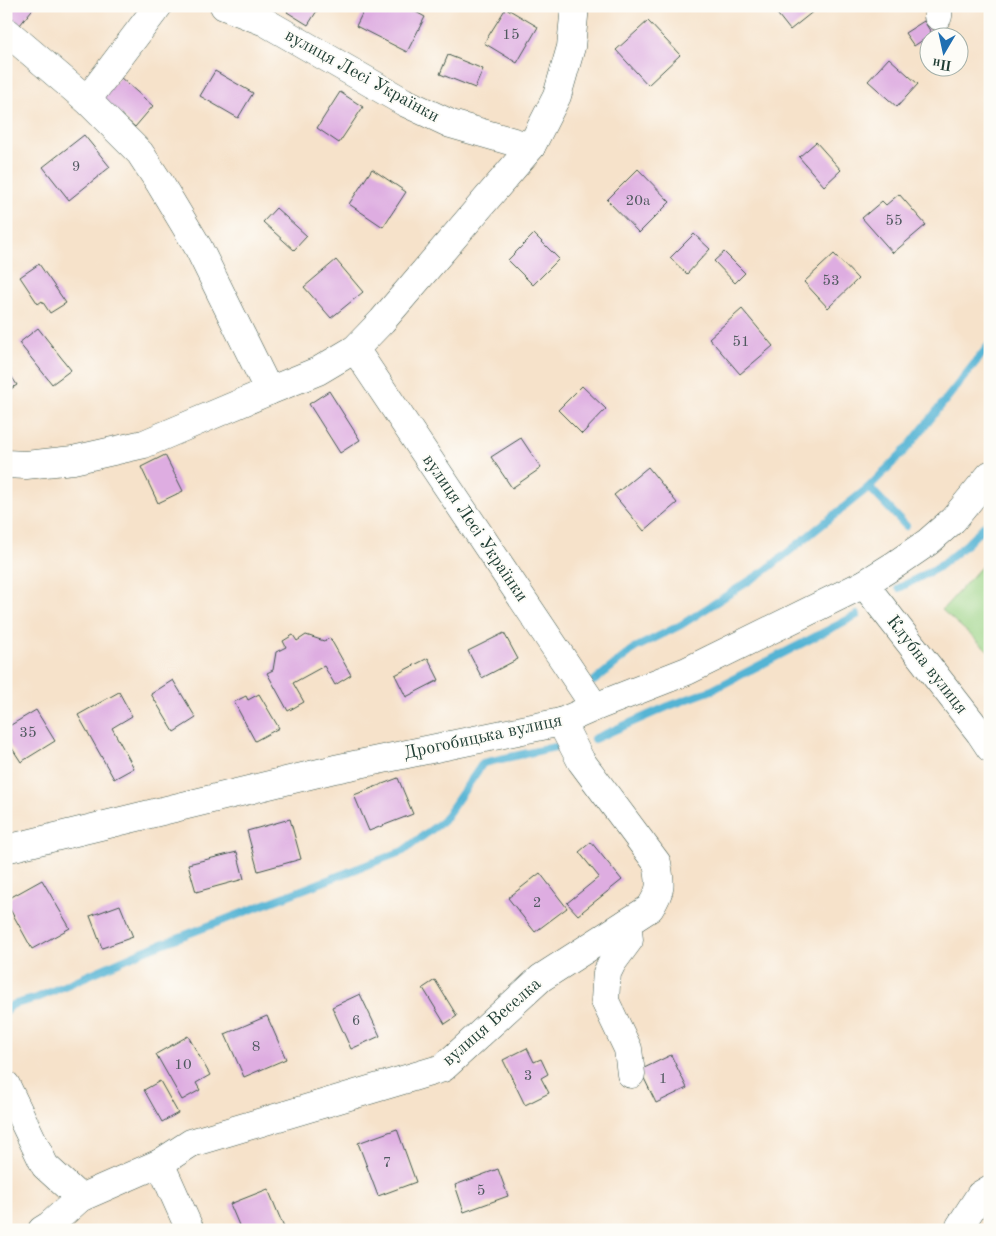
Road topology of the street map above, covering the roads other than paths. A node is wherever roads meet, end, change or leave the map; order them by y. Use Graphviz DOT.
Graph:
graph roads {
  1 [pos="158,6"];
  2 [pos="224,6"];
  3 [pos="575,6"];
  4 [pos="6,31"];
  5 [pos="87,100"];
  6 [pos="531,146"];
  7 [pos="355,350"];
  8 [pos="270,391"];
  9 [pos="6,464"];
  10 [pos="990,475"];
  11 [pos="864,584"];
  12 [pos="595,707"];
  13 [pos="561,722"];
  14 [pos="990,748"];
  15 [pos="6,849"];
  16 [pos="627,922"];
  17 [pos="631,1074"];
  18 [pos="6,1085"];
  19 [pos="160,1163"];
  20 [pos="990,1189"];
  21 [pos="80,1198"];
  22 [pos="42,1230"];
  23 [pos="190,1230"];
  24 [pos="959,1230"];
  1 -- 5 [label="street"];
  2 -- 6 [label="street, вулиця Лесі Українки"];
  3 -- 6 [label="street"];
  4 -- 5 [label="street"];
  5 -- 8 [label="street"];
  6 -- 7 [label="street"];
  7 -- 8 [label="street"];
  7 -- 12 [label="street, вулиця Лесі Українки"];
  8 -- 9 [label="street"];
  10 -- 11 [label="street, Дрогобицька вулиця"];
  11 -- 12 [label="street, Дрогобицька вулиця"];
  11 -- 14 [label="street, Клубна вулиця"];
  12 -- 13 [label="street, Дрогобицька вулиця"];
  13 -- 15 [label="street, Дрогобицька вулиця"];
  13 -- 16 [label="street, вулиця Веселка"];
  16 -- 17 [label="street"];
  16 -- 19 [label="street, вулиця Веселка"];
  18 -- 21 [label="street"];
  19 -- 21 [label="street, вулиця Веселка"];
  19 -- 23 [label="street"];
  20 -- 24 [label="street"];
  21 -- 22 [label="street, вулиця Веселка"];
}
